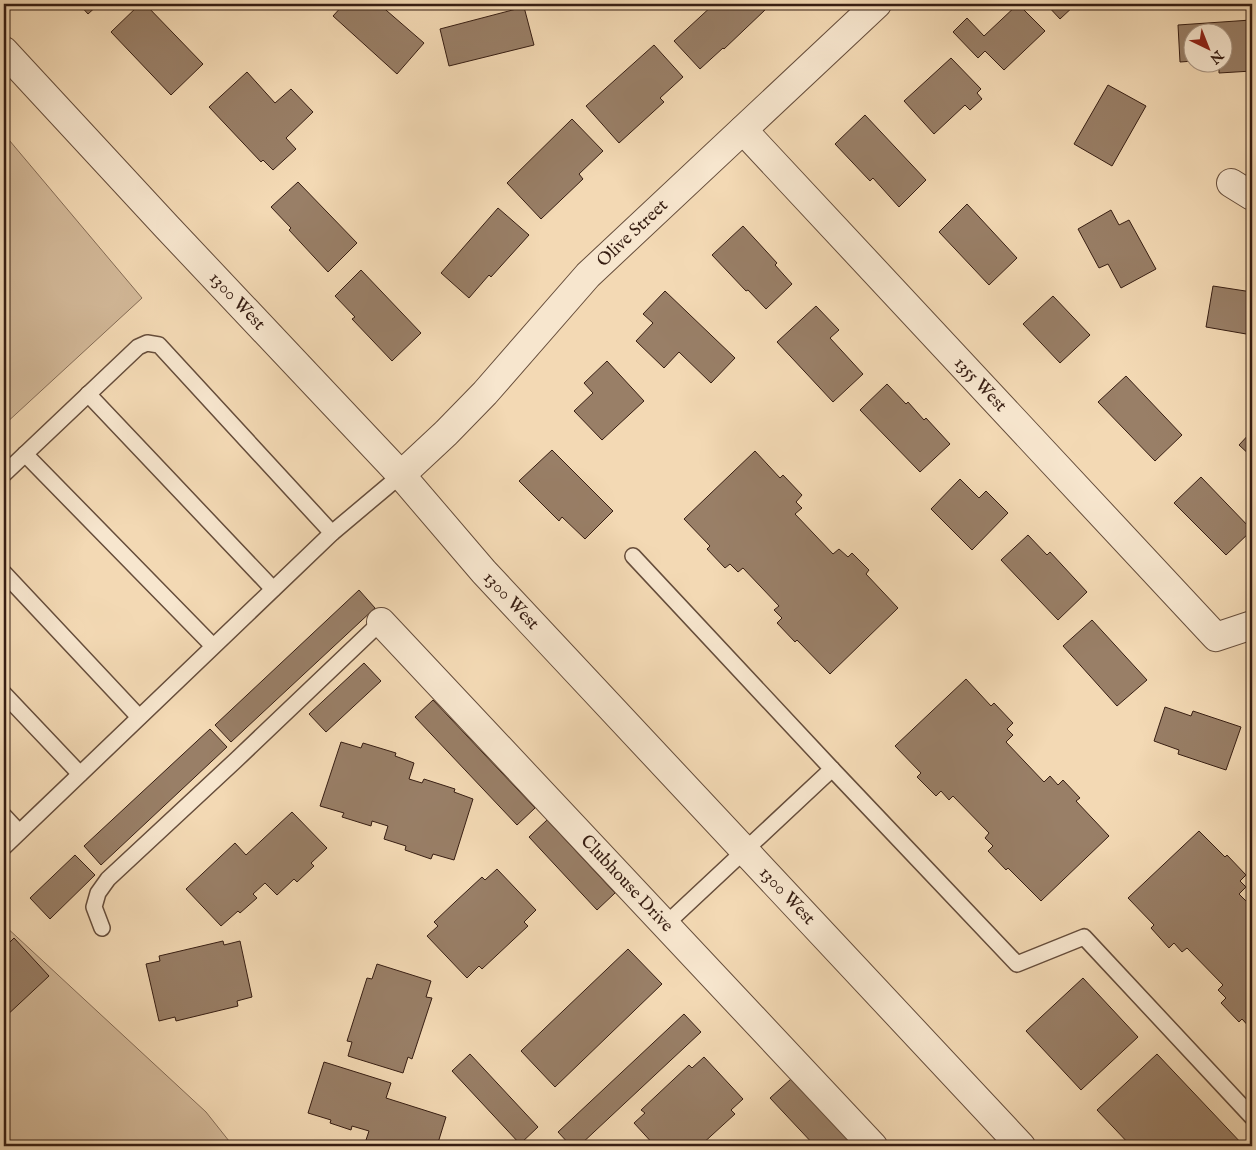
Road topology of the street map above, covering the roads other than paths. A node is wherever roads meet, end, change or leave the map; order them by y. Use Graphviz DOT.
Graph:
graph roads {
  1 [pos="877,4"];
  2 [pos="4,52"];
  3 [pos="744,130"];
  4 [pos="88,394"];
  5 [pos="25,454"];
  6 [pos="4,474"];
  7 [pos="401,475"];
  8 [pos="332,533"];
  9 [pos="633,556"];
  10 [pos="4,573"];
  11 [pos="273,589"];
  12 [pos="381,622"];
  13 [pos="1252,626"];
  14 [pos="213,646"];
  15 [pos="4,694"];
  16 [pos="139,718"];
  17 [pos="832,769"];
  18 [pos="80,774"];
  19 [pos="4,816"];
  20 [pos="19,832"];
  21 [pos="4,847"];
  22 [pos="744,850"];
  23 [pos="665,925"];
  24 [pos="102,928"];
  25 [pos="1252,1117"];
  26 [pos="873,1146"];
  27 [pos="1021,1146"];
  1 -- 3 [label="street, Olive Street"];
  2 -- 7 [label="street, 1300 West"];
  3 -- 7 [label="street, Olive Street"];
  3 -- 13 [label="street, 1355 West"];
  4 -- 5 [label="lane"];
  4 -- 8 [label="lane"];
  4 -- 11 [label="lane"];
  5 -- 6 [label="lane"];
  5 -- 14 [label="lane"];
  7 -- 8 [label="lane"];
  7 -- 22 [label="street, 1300 West"];
  8 -- 11 [label="lane"];
  9 -- 17 [label="lane"];
  10 -- 16 [label="lane"];
  11 -- 14 [label="lane"];
  12 -- 23 [label="street, Clubhouse Drive"];
  12 -- 24 [label="lane"];
  14 -- 16 [label="lane"];
  15 -- 18 [label="lane"];
  16 -- 18 [label="lane"];
  17 -- 22 [label="lane"];
  17 -- 25 [label="lane"];
  18 -- 20 [label="lane"];
  19 -- 20 [label="lane"];
  20 -- 21 [label="lane"];
  22 -- 23 [label="lane"];
  22 -- 27 [label="street, 1300 West"];
  23 -- 26 [label="street, Clubhouse Drive"];
}
